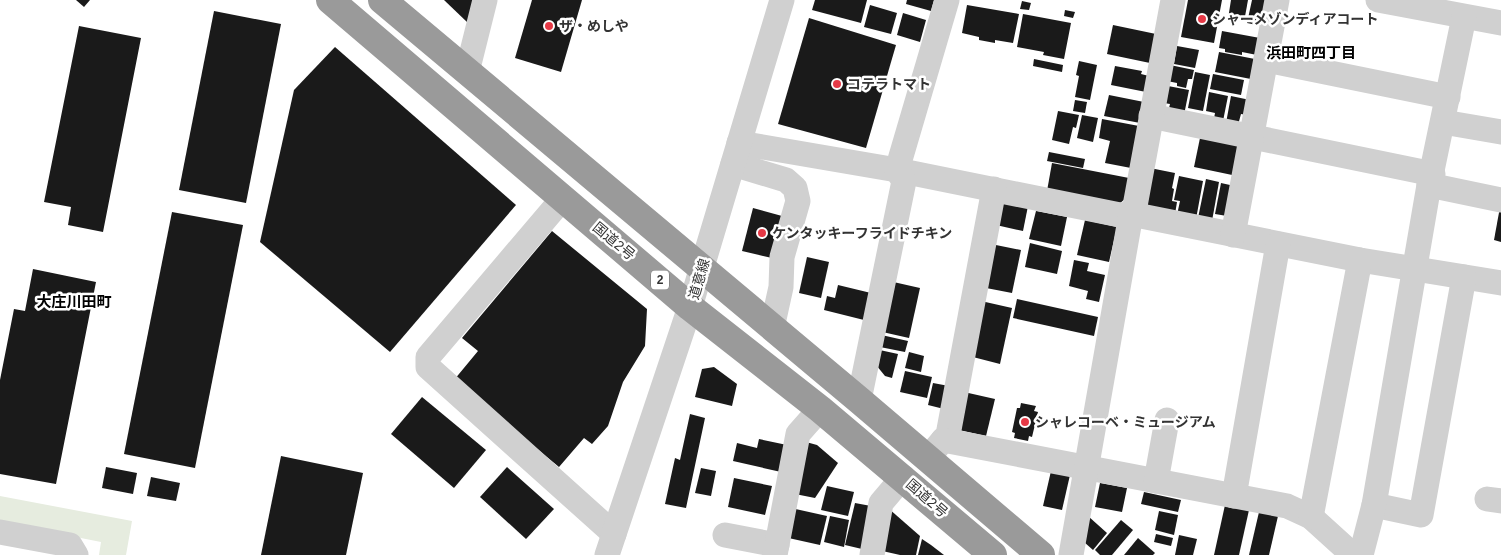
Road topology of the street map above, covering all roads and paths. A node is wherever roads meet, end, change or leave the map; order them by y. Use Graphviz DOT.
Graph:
graph roads {
  1 [pos="330,0"];
  2 [pos="382,0"];
  3 [pos="485,0"];
  4 [pos="782,0"];
  5 [pos="947,0"];
  6 [pos="1173,0"];
  7 [pos="1277,0"];
  8 [pos="1378,0"];
  9 [pos="1422,4"];
  10 [pos="1464,16"];
  11 [pos="1501,24"];
  12 [pos="1266,60"];
  13 [pos="467,72"];
  14 [pos="1448,97"];
  15 [pos="1151,116"];
  16 [pos="1443,122"];
  17 [pos="1501,132"];
  18 [pos="1251,138"];
  19 [pos="736,153"];
  20 [pos="897,170"];
  21 [pos="1431,180"];
  22 [pos="994,189"];
  23 [pos="563,198"];
  24 [pos="1501,200"];
  25 [pos="1131,214"];
  26 [pos="1233,235"];
  27 [pos="1278,244"];
  28 [pos="1360,260"];
  29 [pos="701,269"];
  30 [pos="1414,269"];
  31 [pos="1464,277"];
  32 [pos="1501,283"];
  33 [pos="690,307"];
  34 [pos="772,328"];
  35 [pos="859,400"];
  36 [pos="820,409"];
  37 [pos="1167,420"];
  38 [pos="936,449"];
  39 [pos="1088,468"];
  40 [pos="903,477"];
  41 [pos="1156,481"];
  42 [pos="1234,496"];
  43 [pos="1374,506"];
  44 [pos="1311,517"];
  45 [pos="0,532"];
  46 [pos="725,535"];
  47 [pos="611,544"];
  48 [pos="776,552"];
  49 [pos="76,555"];
  50 [pos="872,555"];
  51 [pos="993,555"];
  52 [pos="1041,555"];
  53 [pos="1071,555"];
  54 [pos="1353,555"];
  55 [pos="1361,555"];
  1 -- 23 [label="highway, 国道2号 / 2"];
  2 -- 13 [label="highway"];
  3 -- 13 [label="street"];
  4 -- 19 [label="street, 道意線"];
  5 -- 20 [label="street"];
  6 -- 15 [label="street"];
  7 -- 12 [label="street"];
  8 -- 9 [label="street"];
  9 -- 10 [label="street"];
  10 -- 11 [label="street"];
  10 -- 14 [label="street"];
  12 -- 14 [label="street"];
  12 -- 18 [label="street"];
  13 -- 29 [label="highway"];
  14 -- 16 [label="street"];
  15 -- 18 [label="street"];
  15 -- 25 [label="street"];
  16 -- 17 [label="street"];
  16 -- 21 [label="street"];
  18 -- 21 [label="street"];
  18 -- 26 [label="street"];
  19 -- 20 [label="street"];
  19 -- 29 [label="street, 道意線"];
  19 -- 34 [label="street"];
  20 -- 22 [label="street"];
  20 -- 35 [label="street"];
  21 -- 24 [label="street"];
  21 -- 30 [label="street"];
  22 -- 25 [label="street"];
  22 -- 38 [label="street"];
  23 -- 33 [label="highway, 国道2号 / 2"];
  23 -- 47 [label="street"];
  25 -- 26 [label="street"];
  25 -- 39 [label="street"];
  26 -- 27 [label="street"];
  27 -- 28 [label="street"];
  27 -- 42 [label="street"];
  28 -- 30 [label="street"];
  28 -- 44 [label="street"];
  29 -- 33 [label="street, 道意線"];
  29 -- 34 [label="highway"];
  30 -- 31 [label="street"];
  30 -- 43 [label="street"];
  31 -- 32 [label="street"];
  31 -- 43 [label="street"];
  33 -- 36 [label="highway, 国道2号 / 2"];
  33 -- 47 [label="street, 道意線"];
  34 -- 35 [label="highway"];
  35 -- 38 [label="highway"];
  36 -- 40 [label="highway, 国道2号 / 2"];
  36 -- 48 [label="street"];
  37 -- 41 [label="street"];
  38 -- 39 [label="street"];
  38 -- 52 [label="highway"];
  39 -- 41 [label="street"];
  39 -- 53 [label="street"];
  40 -- 50 [label="street"];
  40 -- 51 [label="highway, 国道2号 / 2"];
  41 -- 42 [label="street"];
  42 -- 44 [label="street"];
  43 -- 55 [label="street"];
  44 -- 54 [label="street"];
  45 -- 49 [label="street"];
  46 -- 48 [label="street"];
}
